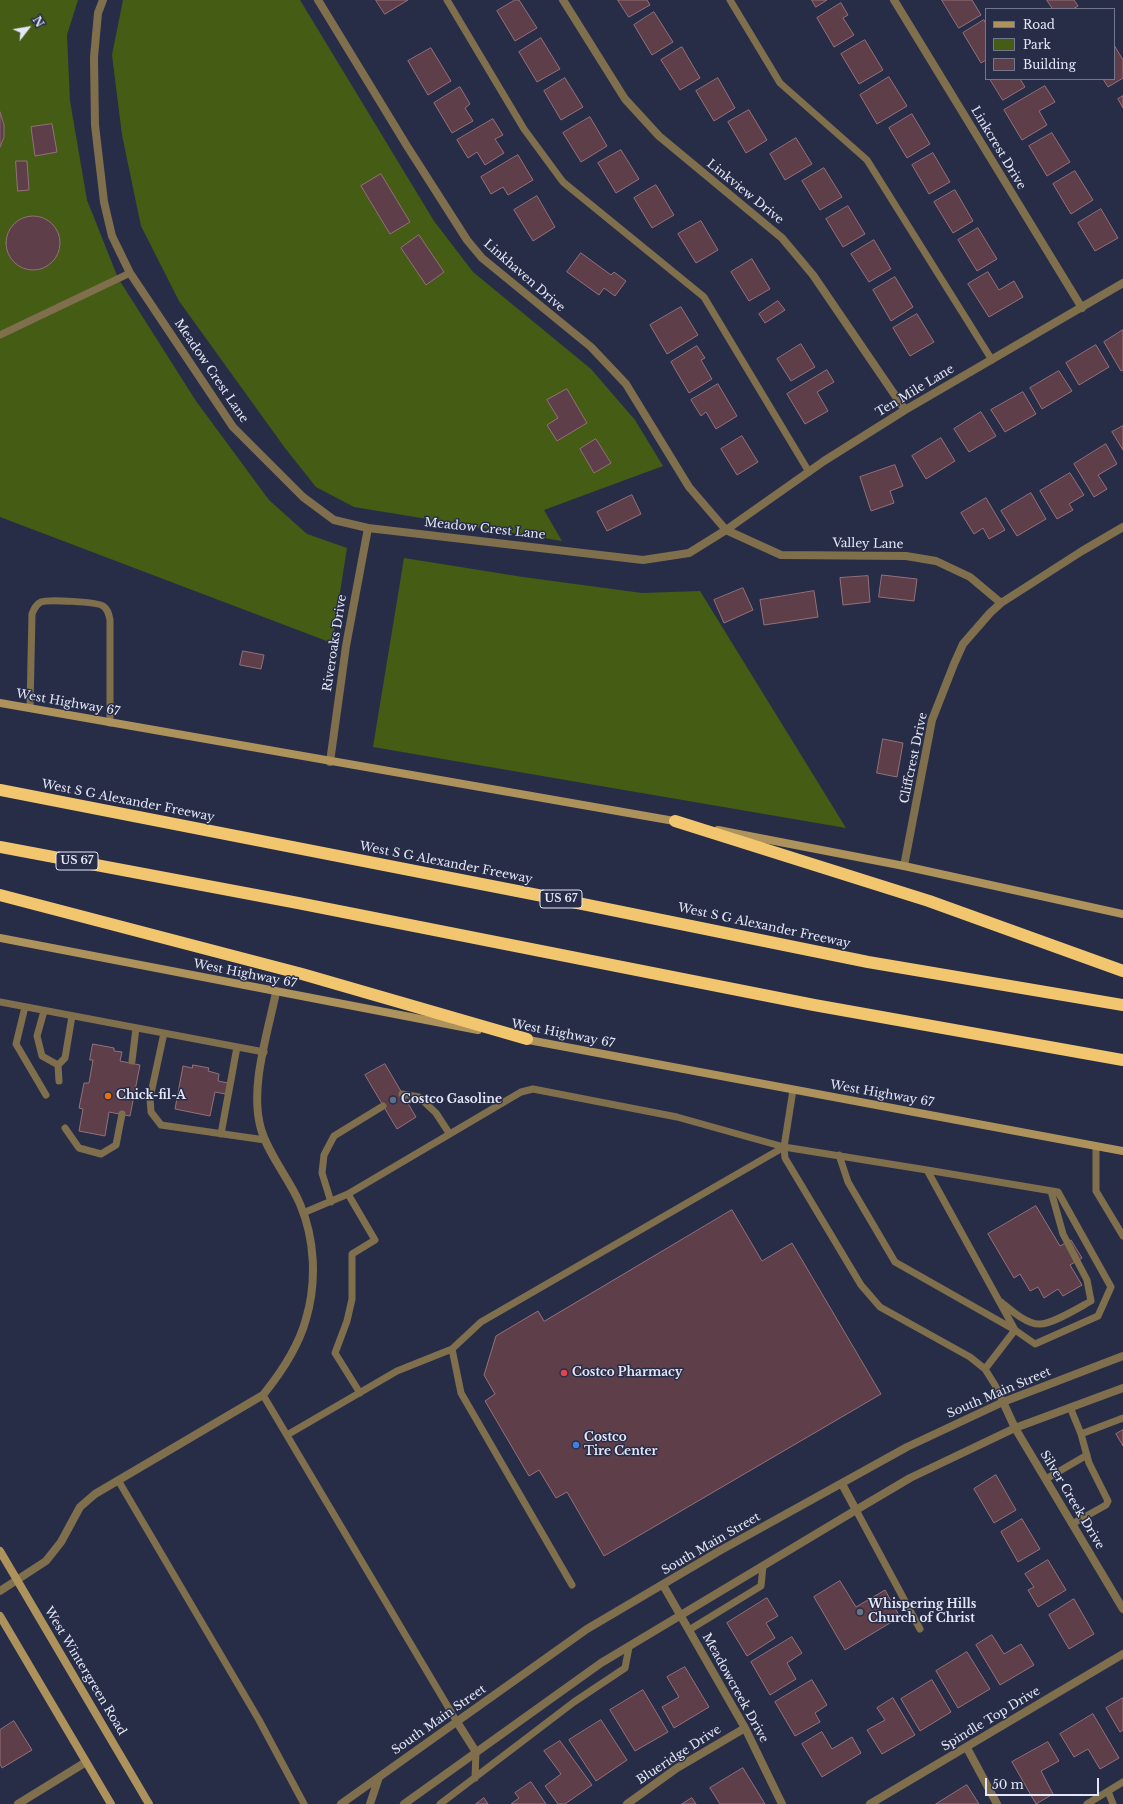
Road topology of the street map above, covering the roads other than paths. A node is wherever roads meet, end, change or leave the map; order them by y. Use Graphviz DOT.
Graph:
graph roads {
  1 [pos="103,0"];
  2 [pos="318,0"];
  3 [pos="447,0"];
  4 [pos="563,0"];
  5 [pos="730,0"];
  6 [pos="894,0"];
  7 [pos="130,273"];
  8 [pos="1123,283"];
  9 [pos="1082,308"];
  10 [pos="0,335"];
  11 [pos="992,360"];
  12 [pos="905,410"];
  13 [pos="808,472"];
  14 [pos="1123,527"];
  15 [pos="368,528"];
  16 [pos="726,530"];
  17 [pos="1001,603"];
  18 [pos="0,703"];
  19 [pos="30,708"];
  20 [pos="110,723"];
  21 [pos="330,762"];
  22 [pos="0,790"];
  23 [pos="675,821"];
  24 [pos="0,847"];
  25 [pos="904,866"];
  26 [pos="0,895"];
  27 [pos="1123,914"];
  28 [pos="0,938"];
  29 [pos="1123,971"];
  30 [pos="276,992"];
  31 [pos="0,1002"];
  32 [pos="1123,1005"];
  33 [pos="25,1007"];
  34 [pos="44,1011"];
  35 [pos="72,1016"];
  36 [pos="136,1028"];
  37 [pos="164,1033"];
  38 [pos="527,1039"];
  39 [pos="236,1047"];
  40 [pos="264,1052"];
  41 [pos="1123,1060"];
  42 [pos="132,1061"];
  43 [pos="58,1065"];
  44 [pos="59,1082"];
  45 [pos="793,1090"];
  46 [pos="402,1094"];
  47 [pos="46,1095"];
  48 [pos="383,1106"];
  49 [pos="122,1114"];
  50 [pos="64,1128"];
  51 [pos="449,1133"];
  52 [pos="221,1134"];
  53 [pos="265,1140"];
  54 [pos="1096,1146"];
  55 [pos="784,1147"];
  56 [pos="1123,1151"];
  57 [pos="839,1155"];
  58 [pos="927,1170"];
  59 [pos="1051,1191"];
  60 [pos="348,1194"];
  61 [pos="331,1202"];
  62 [pos="303,1213"];
  63 [pos="1123,1236"];
  64 [pos="999,1301"];
  65 [pos="1015,1330"];
  66 [pos="452,1349"];
  67 [pos="1123,1356"];
  68 [pos="985,1369"];
  69 [pos="1123,1388"];
  70 [pos="360,1393"];
  71 [pos="263,1395"];
  72 [pos="1003,1402"];
  73 [pos="1070,1407"];
  74 [pos="1123,1418"];
  75 [pos="1015,1428"];
  76 [pos="1081,1434"];
  77 [pos="287,1435"];
  78 [pos="1087,1455"];
  79 [pos="1046,1479"];
  80 [pos="118,1480"];
  81 [pos="842,1484"];
  82 [pos="856,1510"];
  83 [pos="1072,1524"];
  84 [pos="0,1551"];
  85 [pos="763,1566"];
  86 [pos="17,1579"];
  87 [pos="663,1585"];
  88 [pos="572,1586"];
  89 [pos="0,1590"];
  90 [pos="1123,1609"];
  91 [pos="0,1616"];
  92 [pos="682,1617"];
  93 [pos="920,1629"];
  94 [pos="689,1630"];
  95 [pos="629,1647"];
  96 [pos="1123,1654"];
  97 [pos="457,1722"];
  98 [pos="745,1728"];
  99 [pos="966,1748"];
  100 [pos="476,1752"];
  101 [pos="86,1762"];
  102 [pos="380,1777"];
  103 [pos="474,1778"];
  104 [pos="1123,1782"];
  105 [pos="1108,1791"];
  106 [pos="18,1804"];
  107 [pos="111,1804"];
  108 [pos="149,1804"];
  109 [pos="304,1804"];
  110 [pos="341,1804"];
  111 [pos="370,1804"];
  112 [pos="404,1804"];
  113 [pos="440,1804"];
  114 [pos="627,1804"];
  115 [pos="782,1804"];
  116 [pos="870,1804"];
  117 [pos="997,1804"];
  118 [pos="1087,1804"];
  119 [pos="1113,1804"];
  1 -- 7 [label="street, Meadow Crest Lane"];
  2 -- 16 [label="street, Linkhaven Drive"];
  3 -- 13 [label="lane"];
  4 -- 12 [label="street, Linkview Drive"];
  5 -- 11 [label="lane"];
  6 -- 9 [label="street, Linkcrest Drive"];
  7 -- 10 [label="lane"];
  7 -- 15 [label="street, Meadow Crest Lane"];
  8 -- 9 [label="street, Ten Mile Lane"];
  9 -- 11 [label="street, Ten Mile Lane"];
  11 -- 12 [label="street, Ten Mile Lane"];
  12 -- 13 [label="street, Ten Mile Lane"];
  13 -- 16 [label="street, Ten Mile Lane"];
  14 -- 17 [label="street, Cliffcrest Drive"];
  15 -- 16 [label="street, Meadow Crest Lane"];
  15 -- 21 [label="street, Riveroaks Drive"];
  16 -- 17 [label="street, Valley Lane"];
  17 -- 25 [label="street, Cliffcrest Drive"];
  18 -- 19 [label="main road, West Highway 67"];
  19 -- 20 [label="main road, West Highway 67"];
  19 -- 20 [label="lane"];
  20 -- 21 [label="main road, West Highway 67"];
  21 -- 23 [label="main road, West Highway 67"];
  22 -- 32 [label="highway, West S G Alexander Freeway / US 67"];
  23 -- 25 [label="main road, West Highway 67"];
  23 -- 29 [label="highway"];
  24 -- 41 [label="highway, US 67"];
  25 -- 27 [label="main road, West Highway 67"];
  26 -- 38 [label="highway"];
  28 -- 30 [label="main road, West Highway 67"];
  30 -- 38 [label="main road, West Highway 67"];
  30 -- 40 [label="street"];
  31 -- 33 [label="lane"];
  33 -- 34 [label="lane"];
  33 -- 47 [label="lane"];
  34 -- 35 [label="lane"];
  34 -- 43 [label="lane"];
  35 -- 36 [label="lane"];
  35 -- 43 [label="lane"];
  36 -- 37 [label="lane"];
  36 -- 42 [label="lane"];
  37 -- 39 [label="lane"];
  37 -- 52 [label="lane"];
  38 -- 45 [label="main road, West Highway 67"];
  39 -- 40 [label="lane"];
  39 -- 52 [label="lane"];
  40 -- 53 [label="street"];
  43 -- 44 [label="lane"];
  45 -- 54 [label="main road, West Highway 67"];
  45 -- 55 [label="lane"];
  46 -- 51 [label="lane"];
  48 -- 61 [label="lane"];
  49 -- 50 [label="lane"];
  51 -- 55 [label="lane"];
  51 -- 60 [label="lane"];
  52 -- 53 [label="lane"];
  53 -- 62 [label="street"];
  54 -- 56 [label="main road, West Highway 67"];
  54 -- 63 [label="lane"];
  55 -- 57 [label="lane"];
  55 -- 66 [label="lane"];
  55 -- 68 [label="lane"];
  57 -- 58 [label="lane"];
  57 -- 65 [label="lane"];
  58 -- 59 [label="lane"];
  58 -- 64 [label="lane"];
  59 -- 64 [label="lane"];
  59 -- 65 [label="lane"];
  60 -- 61 [label="lane"];
  60 -- 70 [label="lane"];
  61 -- 62 [label="lane"];
  62 -- 71 [label="street"];
  64 -- 65 [label="lane"];
  65 -- 68 [label="lane"];
  66 -- 70 [label="lane"];
  66 -- 88 [label="lane"];
  67 -- 72 [label="street, South Main Street"];
  68 -- 72 [label="lane"];
  69 -- 73 [label="street"];
  70 -- 77 [label="lane"];
  71 -- 77 [label="lane"];
  71 -- 80 [label="street"];
  72 -- 75 [label="street, Silver Creek Drive"];
  72 -- 81 [label="street, South Main Street"];
  73 -- 75 [label="street"];
  73 -- 76 [label="lane"];
  74 -- 76 [label="lane"];
  75 -- 79 [label="street, Silver Creek Drive"];
  75 -- 82 [label="street"];
  76 -- 78 [label="lane"];
  77 -- 97 [label="lane"];
  78 -- 79 [label="lane"];
  78 -- 83 [label="lane"];
  79 -- 83 [label="street, Silver Creek Drive"];
  80 -- 86 [label="street"];
  80 -- 109 [label="lane"];
  81 -- 82 [label="street"];
  81 -- 87 [label="street, South Main Street"];
  82 -- 85 [label="street"];
  82 -- 93 [label="lane"];
  83 -- 90 [label="street, Silver Creek Drive"];
  84 -- 86 [label="main road, West Wintergreen Road"];
  85 -- 92 [label="street"];
  85 -- 94 [label="lane"];
  86 -- 89 [label="street"];
  86 -- 108 [label="main road, West Wintergreen Road"];
  87 -- 92 [label="street, Meadowcreek Drive"];
  87 -- 97 [label="street, South Main Street"];
  91 -- 101 [label="main road"];
  92 -- 94 [label="street, Meadowcreek Drive"];
  92 -- 95 [label="street"];
  94 -- 98 [label="street, Meadowcreek Drive"];
  95 -- 100 [label="street"];
  95 -- 103 [label="lane"];
  96 -- 99 [label="street, Spindle Top Drive"];
  97 -- 100 [label="street"];
  97 -- 102 [label="street, South Main Street"];
  98 -- 114 [label="street, Blueridge Drive"];
  98 -- 115 [label="street, Meadowcreek Drive"];
  99 -- 116 [label="street, Spindle Top Drive"];
  99 -- 117 [label="street"];
  100 -- 103 [label="lane"];
  100 -- 112 [label="street"];
  101 -- 106 [label="street"];
  101 -- 107 [label="main road"];
  102 -- 110 [label="street, South Main Street"];
  102 -- 111 [label="street"];
  103 -- 113 [label="lane"];
  104 -- 105 [label="lane"];
  105 -- 118 [label="lane"];
  105 -- 119 [label="lane"];
}
